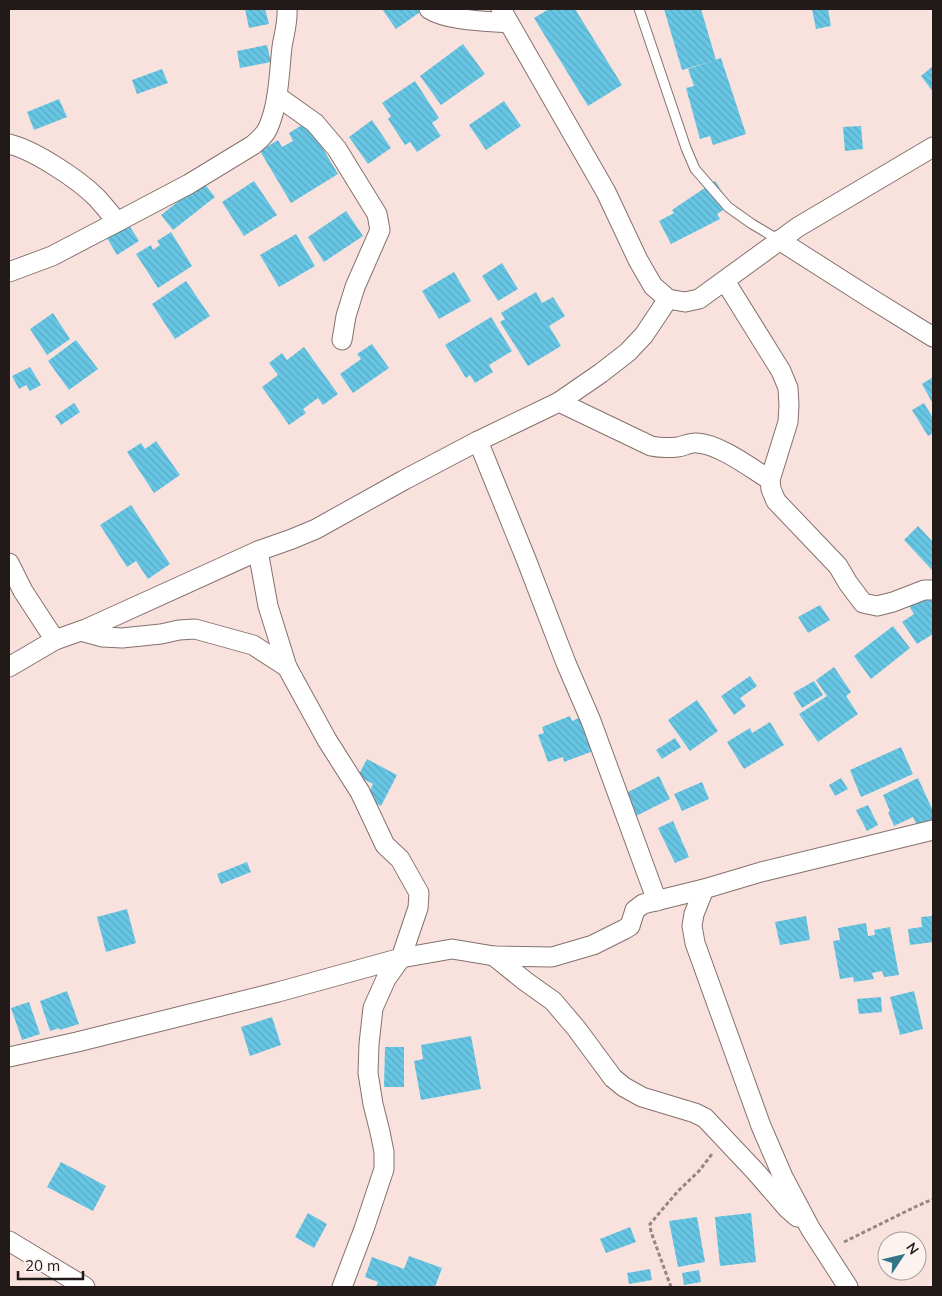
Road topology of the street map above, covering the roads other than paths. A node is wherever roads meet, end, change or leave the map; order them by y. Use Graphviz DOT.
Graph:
graph roads {
  1 [pos="287,9"];
  2 [pos="429,9"];
  3 [pos="639,9"];
  4 [pos="505,16"];
  5 [pos="277,96"];
  6 [pos="9,144"];
  7 [pos="933,146"];
  8 [pos="117,222"];
  9 [pos="780,240"];
  10 [pos="9,272"];
  11 [pos="725,281"];
  12 [pos="668,299"];
  13 [pos="933,337"];
  14 [pos="342,340"];
  15 [pos="558,402"];
  16 [pos="478,441"];
  17 [pos="770,480"];
  18 [pos="258,551"];
  19 [pos="9,563"];
  20 [pos="933,590"];
  21 [pos="81,631"];
  22 [pos="55,640"];
  23 [pos="9,667"];
  24 [pos="287,667"];
  25 [pos="933,830"];
  26 [pos="704,889"];
  27 [pos="657,901"];
  28 [pos="494,956"];
  29 [pos="401,958"];
  30 [pos="9,1057"];
  31 [pos="810,1228"];
  32 [pos="9,1241"];
  33 [pos="85,1287"];
  34 [pos="342,1287"];
  35 [pos="848,1287"];
  1 -- 5 [label="street"];
  2 -- 4 [label="street"];
  3 -- 9 [label="lane"];
  4 -- 12 [label="street"];
  5 -- 8 [label="street"];
  5 -- 14 [label="street"];
  6 -- 8 [label="street"];
  7 -- 9 [label="street"];
  8 -- 10 [label="street"];
  9 -- 11 [label="street"];
  9 -- 13 [label="street"];
  11 -- 12 [label="street"];
  11 -- 17 [label="street"];
  12 -- 15 [label="street"];
  15 -- 16 [label="street"];
  15 -- 17 [label="street"];
  16 -- 18 [label="street"];
  16 -- 27 [label="street"];
  17 -- 20 [label="street"];
  18 -- 21 [label="street"];
  18 -- 24 [label="street"];
  19 -- 22 [label="street"];
  21 -- 22 [label="street"];
  21 -- 24 [label="street"];
  22 -- 23 [label="street"];
  24 -- 29 [label="street"];
  25 -- 26 [label="street"];
  26 -- 27 [label="street"];
  26 -- 31 [label="street"];
  27 -- 28 [label="street"];
  28 -- 29 [label="street"];
  28 -- 31 [label="street"];
  29 -- 30 [label="street"];
  29 -- 34 [label="street"];
  31 -- 35 [label="street"];
  32 -- 33 [label="street"];
}
